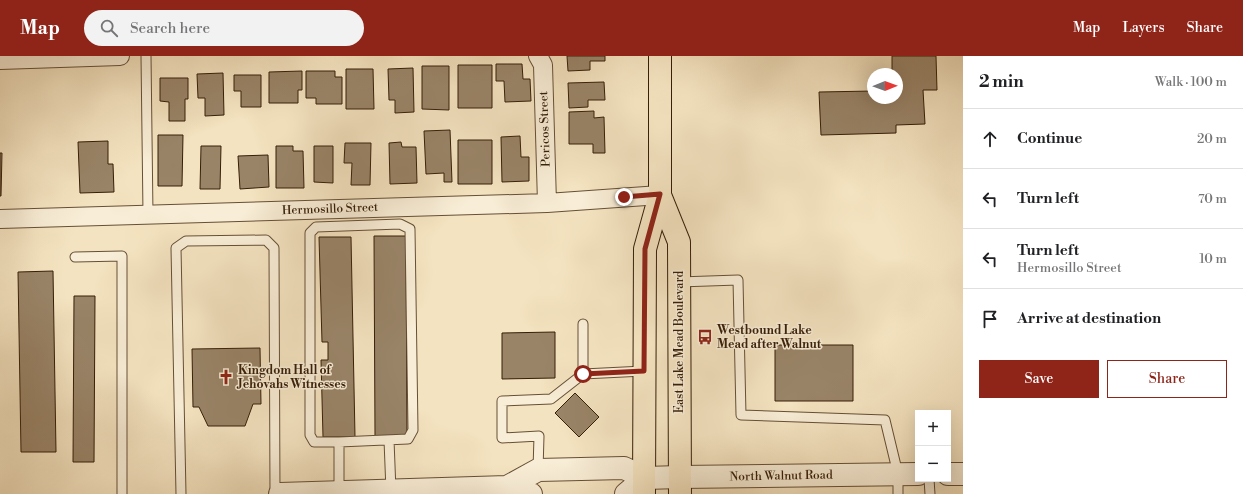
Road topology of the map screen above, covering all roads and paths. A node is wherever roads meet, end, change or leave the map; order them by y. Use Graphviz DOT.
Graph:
graph roads {
  1 [pos="120,56"];
  2 [pos="146,56"];
  3 [pos="538,56"];
  4 [pos="660,56"];
  5 [pos="0,60"];
  6 [pos="660,194"];
  7 [pos="547,203"];
  8 [pos="148,214"];
  9 [pos="0,219"];
  10 [pos="75,256"];
  11 [pos="679,282"];
  12 [pos="583,324"];
  13 [pos="644,371"];
  14 [pos="583,374"];
  15 [pos="389,440"];
  16 [pos="339,442"];
  17 [pos="538,470"];
  18 [pos="951,474"];
  19 [pos="963,474"];
  20 [pos="905,481"];
  21 [pos="929,482"];
  22 [pos="680,485"];
  23 [pos="644,486"];
  24 [pos="507,487"];
  25 [pos="391,491"];
  26 [pos="482,491"];
  27 [pos="339,493"];
  28 [pos="122,494"];
  29 [pos="180,494"];
  30 [pos="275,494"];
  31 [pos="280,494"];
  32 [pos="531,494"];
  33 [pos="626,494"];
  34 [pos="930,494"];
  1 -- 5 [label="street"];
  2 -- 8 [label="lane"];
  3 -- 7 [label="street, Pericos Street"];
  4 -- 6 [label="main road, East Lake Mead Boulevard"];
  6 -- 7 [label="street, Hermosillo Street"];
  6 -- 11 [label="main road, East Lake Mead Boulevard"];
  6 -- 13 [label="main road, East Lake Mead Boulevard"];
  7 -- 8 [label="street, Hermosillo Street"];
  8 -- 9 [label="street, Hermosillo Street"];
  10 -- 28 [label="lane"];
  11 -- 20 [label="lane"];
  11 -- 22 [label="main road, East Lake Mead Boulevard"];
  12 -- 14 [label="lane"];
  13 -- 14 [label="lane"];
  13 -- 23 [label="main road, East Lake Mead Boulevard"];
  14 -- 17 [label="lane"];
  15 -- 16 [label="lane"];
  15 -- 16 [label="lane"];
  15 -- 25 [label="lane"];
  16 -- 27 [label="lane"];
  17 -- 23 [label="street, North Walnut Road"];
  17 -- 24 [label="street, North Walnut Road"];
  18 -- 19 [label="street"];
  20 -- 22 [label="street, North Walnut Road"];
  21 -- 34 [label="lane"];
  22 -- 23 [label="street, North Walnut Road"];
  23 -- 33 [label="street"];
  24 -- 26 [label="street, North Walnut Road"];
  24 -- 32 [label="street, North Walnut Road"];
  25 -- 26 [label="street, North Walnut Road"];
  25 -- 27 [label="street, North Walnut Road"];
  27 -- 31 [label="street, North Walnut Road"];
  29 -- 30 [label="lane"];
}
